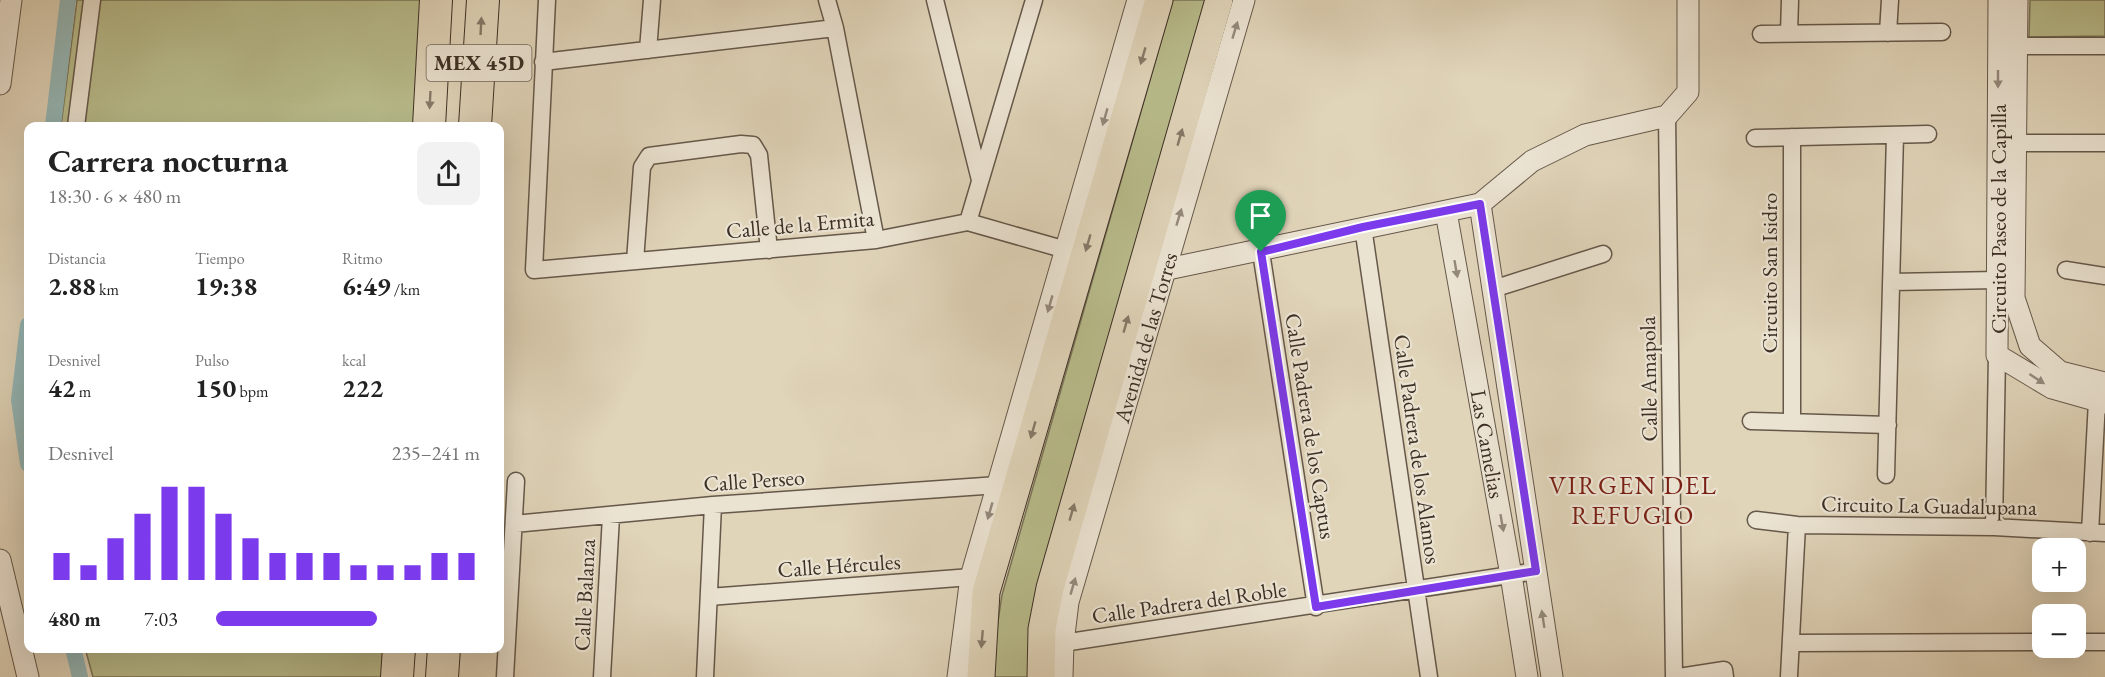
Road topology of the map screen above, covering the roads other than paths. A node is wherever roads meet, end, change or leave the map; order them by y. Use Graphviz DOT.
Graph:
graph roads {
  1 [pos="11,0"];
  2 [pos="92,0"];
  3 [pos="436,0"];
  4 [pos="483,0"];
  5 [pos="547,0"];
  6 [pos="652,0"];
  7 [pos="827,0"];
  8 [pos="935,0"];
  9 [pos="1034,0"];
  10 [pos="1138,0"];
  11 [pos="1159,0"];
  12 [pos="1219,0"];
  13 [pos="1244,0"];
  14 [pos="1688,0"];
  15 [pos="1790,0"];
  16 [pos="1890,0"];
  17 [pos="1999,0"];
  18 [pos="2017,0"];
  19 [pos="835,28"];
  20 [pos="1942,32"];
  21 [pos="1789,33"];
  22 [pos="1888,33"];
  23 [pos="1761,34"];
  24 [pos="2105,45"];
  25 [pos="2008,46"];
  26 [pos="648,50"];
  27 [pos="543,63"];
  28 [pos="0,84"];
  29 [pos="1667,116"];
  30 [pos="77,122"];
  31 [pos="429,122"];
  32 [pos="475,122"];
  33 [pos="1928,134"];
  34 [pos="1895,135"];
  35 [pos="1792,137"];
  36 [pos="1755,138"];
  37 [pos="2007,142"];
  38 [pos="2105,143"];
  39 [pos="980,181"];
  40 [pos="1480,204"];
  41 [pos="1446,212"];
  42 [pos="968,222"];
  43 [pos="1363,227"];
  44 [pos="876,240"];
  45 [pos="769,250"];
  46 [pos="1066,250"];
  47 [pos="1261,252"];
  48 [pos="1603,254"];
  49 [pos="635,261"];
  50 [pos="1163,270"];
  51 [pos="2066,270"];
  52 [pos="2105,276"];
  53 [pos="1997,280"];
  54 [pos="1891,282"];
  55 [pos="1493,289"];
  56 [pos="1998,355"];
  57 [pos="2102,396"];
  58 [pos="1751,421"];
  59 [pos="1792,422"];
  60 [pos="1888,425"];
  61 [pos="1886,475"];
  62 [pos="516,481"];
  63 [pos="998,485"];
  64 [pos="712,505"];
  65 [pos="611,516"];
  66 [pos="1756,520"];
  67 [pos="514,524"];
  68 [pos="1797,525"];
  69 [pos="1994,527"];
  70 [pos="2097,533"];
  71 [pos="0,560"];
  72 [pos="1536,571"];
  73 [pos="1511,575"];
  74 [pos="971,577"];
  75 [pos="1417,591"];
  76 [pos="709,597"];
  77 [pos="1316,607"];
  78 [pos="2032,642"];
  79 [pos="2086,642"];
  80 [pos="2105,642"];
  81 [pos="1063,643"];
  82 [pos="1792,643"];
  83 [pos="399,653"];
  84 [pos="444,653"];
  85 [pos="1725,674"];
  86 [pos="1790,676"];
  87 [pos="28,677"];
  88 [pos="397,677"];
  89 [pos="442,677"];
  90 [pos="505,677"];
  91 [pos="602,677"];
  92 [pos="705,677"];
  93 [pos="957,677"];
  94 [pos="981,677"];
  95 [pos="1041,677"];
  96 [pos="1062,677"];
  97 [pos="1430,677"];
  98 [pos="1527,677"];
  99 [pos="1552,677"];
  100 [pos="1674,677"];
  101 [pos="1679,677"];
  1 -- 28 [label="street"];
  2 -- 30 [label="street"];
  3 -- 31 [label="highway, MEX 45D, one-way"];
  32 -- 4 [label="highway, MEX 45D, one-way"];
  5 -- 27 [label="street"];
  6 -- 26 [label="street"];
  7 -- 19 [label="street"];
  8 -- 39 [label="street"];
  9 -- 39 [label="street"];
  10 -- 46 [label="street, one-way"];
  11 -- 94 [label="main road, one-way"];
  95 -- 12 [label="main road, Avenida de las Torres, one-way"];
  50 -- 13 [label="street, Avenida de las Torres, one-way"];
  14 -- 29 [label="street"];
  15 -- 21 [label="street"];
  16 -- 22 [label="street"];
  17 -- 25 [label="street, Circuito Paseo de la Capilla"];
  18 -- 25 [label="street, Circuito Paseo de la Capilla"];
  19 -- 26 [label="street"];
  19 -- 44 [label="street"];
  20 -- 22 [label="street"];
  21 -- 22 [label="street"];
  21 -- 23 [label="street"];
  24 -- 25 [label="street"];
  25 -- 37 [label="street, Circuito Paseo de la Capilla"];
  26 -- 27 [label="street"];
  27 -- 49 [label="street, Calle de la Ermita"];
  29 -- 40 [label="street"];
  29 -- 100 [label="street, Calle Amapola"];
  33 -- 34 [label="street"];
  34 -- 35 [label="street"];
  34 -- 54 [label="street"];
  35 -- 36 [label="street"];
  35 -- 59 [label="street, Circuito San Isidro"];
  37 -- 38 [label="street"];
  37 -- 53 [label="street, Circuito Paseo de la Capilla"];
  37 -- 57 [label="street, Circuito Paseo de la Capilla"];
  39 -- 42 [label="street"];
  40 -- 41 [label="street"];
  40 -- 55 [label="street"];
  41 -- 43 [label="street"];
  41 -- 73 [label="street, Las Camelias, one-way"];
  42 -- 44 [label="street, Calle de la Ermita"];
  42 -- 46 [label="street, Calle de la Ermita"];
  43 -- 47 [label="street"];
  43 -- 75 [label="street, Calle Padrera de los Alamos"];
  44 -- 45 [label="street, Calle de la Ermita"];
  45 -- 49 [label="street, Calle de la Ermita"];
  45 -- 49 [label="street"];
  46 -- 63 [label="street, one-way"];
  47 -- 50 [label="street"];
  47 -- 77 [label="street, Calle Padrera de los Captus"];
  48 -- 55 [label="street"];
  81 -- 50 [label="street, Avenida de las Torres, one-way"];
  51 -- 52 [label="street"];
  53 -- 54 [label="street"];
  53 -- 56 [label="street, Circuito Paseo de la Capilla"];
  54 -- 60 [label="street"];
  55 -- 72 [label="street"];
  56 -- 57 [label="street, Circuito Paseo de la Capilla, one-way"];
  56 -- 69 [label="street"];
  57 -- 70 [label="street"];
  58 -- 59 [label="street"];
  59 -- 60 [label="street"];
  60 -- 61 [label="street"];
  62 -- 67 [label="street"];
  63 -- 64 [label="street, Calle Perseo"];
  63 -- 74 [label="street, one-way"];
  64 -- 65 [label="street, Calle Perseo"];
  64 -- 76 [label="street"];
  65 -- 67 [label="street, Calle Perseo"];
  65 -- 91 [label="street, Calle Balanza"];
  66 -- 68 [label="street"];
  67 -- 90 [label="street"];
  68 -- 69 [label="street, Circuito La Guadalupana"];
  68 -- 82 [label="street, Circuito La Guadalupana"];
  69 -- 70 [label="street, Circuito La Guadalupana"];
  71 -- 87 [label="street"];
  72 -- 73 [label="street, Calle Padrera del Roble"];
  99 -- 72 [label="street, one-way"];
  73 -- 75 [label="street, Calle Padrera del Roble"];
  73 -- 98 [label="street, Las Camelias"];
  74 -- 76 [label="street, Calle Hércules"];
  74 -- 93 [label="street"];
  75 -- 77 [label="street, Calle Padrera del Roble"];
  75 -- 97 [label="street, Calle Padrera de los Alamos"];
  76 -- 92 [label="street"];
  77 -- 81 [label="street, Calle Padrera del Roble"];
  78 -- 82 [label="street"];
  79 -- 80 [label="street"];
  81 -- 96 [label="street, Avenida de las Torres"];
  82 -- 86 [label="street, Circuito La Guadalupana"];
  83 -- 88 [label="highway"];
  84 -- 89 [label="highway"];
  85 -- 101 [label="street"];
}
